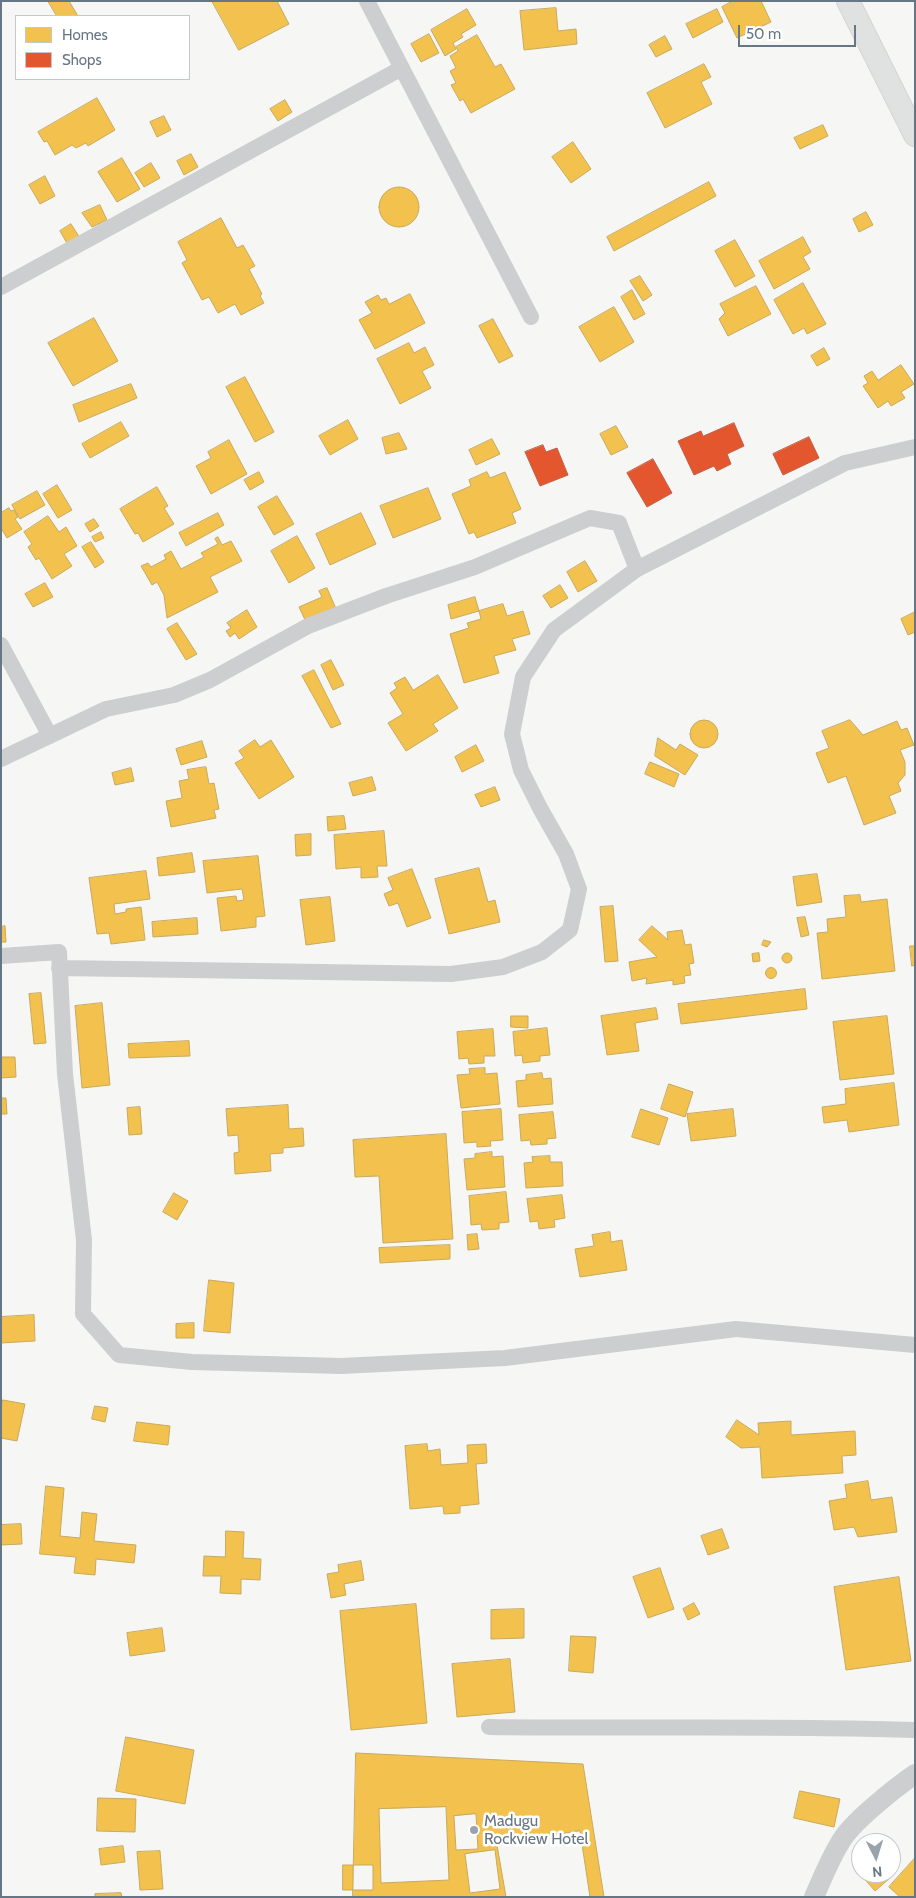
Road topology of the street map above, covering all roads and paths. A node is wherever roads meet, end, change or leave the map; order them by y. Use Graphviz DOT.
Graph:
graph roads {
  1 [pos="367,1"];
  2 [pos="848,1"];
  3 [pos="402,68"];
  4 [pos="915,135"];
  5 [pos="1,286"];
  6 [pos="531,317"];
  7 [pos="915,447"];
  8 [pos="637,569"];
  9 [pos="1,645"];
  10 [pos="50,736"];
  11 [pos="1,759"];
  12 [pos="1,956"];
  13 [pos="60,968"];
  14 [pos="915,1345"];
  15 [pos="490,1727"];
  16 [pos="915,1730"];
  17 [pos="915,1774"];
  18 [pos="814,1897"];
  1 -- 3 [label="street"];
  2 -- 4 [label="main road"];
  3 -- 5 [label="street"];
  3 -- 6 [label="street"];
  7 -- 8 [label="street"];
  8 -- 10 [label="street"];
  8 -- 13 [label="street"];
  9 -- 10 [label="street"];
  10 -- 11 [label="street"];
  12 -- 13 [label="street"];
  13 -- 14 [label="street"];
  15 -- 16 [label="street"];
  17 -- 18 [label="street"];
}
